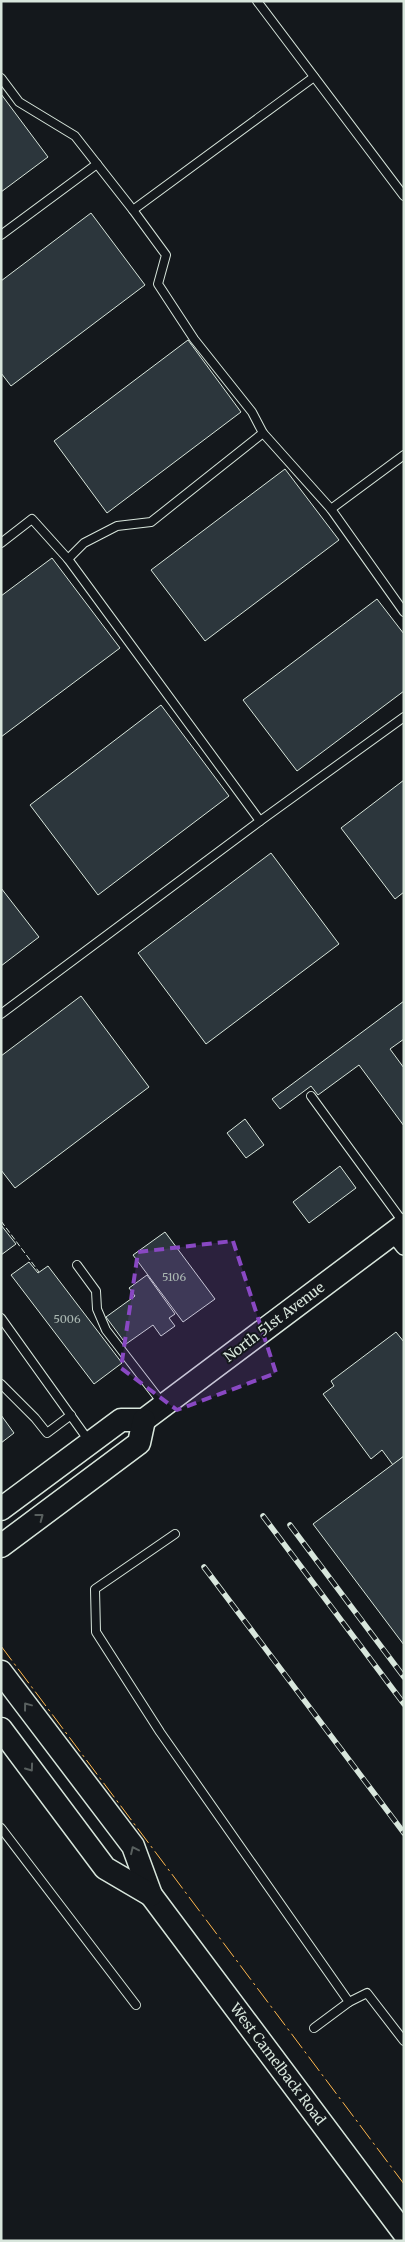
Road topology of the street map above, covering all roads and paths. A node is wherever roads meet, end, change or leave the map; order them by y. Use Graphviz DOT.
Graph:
graph roads {
  1 [pos="258,1"];
  2 [pos="314,76"];
  3 [pos="1,78"];
  4 [pos="97,164"];
  5 [pos="404,196"];
  6 [pos="133,210"];
  7 [pos="1,235"];
  8 [pos="263,433"];
  9 [pos="404,455"];
  10 [pos="331,509"];
  11 [pos="1,543"];
  12 [pos="68,559"];
  13 [pos="404,612"];
  14 [pos="404,717"];
  15 [pos="260,821"];
  16 [pos="1,1014"];
  17 [pos="311,1096"];
  18 [pos="401,1232"];
  19 [pos="77,1265"];
  20 [pos="1,1318"];
  21 [pos="1,1384"];
  22 [pos="164,1406"];
  23 [pos="71,1416"];
  24 [pos="144,1420"];
  25 [pos="90,1442"];
  26 [pos="1,1509"];
  27 [pos="175,1534"];
  28 [pos="1,1546"];
  29 [pos="1,1672"];
  30 [pos="1,1728"];
  31 [pos="1,1828"];
  32 [pos="152,1895"];
  33 [pos="349,2002"];
  34 [pos="136,2005"];
  35 [pos="314,2028"];
  36 [pos="404,2041"];
  37 [pos="404,2232"];
  1 -- 2 [label="lane"];
  2 -- 5 [label="lane"];
  2 -- 6 [label="lane"];
  3 -- 4 [label="lane"];
  4 -- 6 [label="lane"];
  4 -- 7 [label="lane"];
  6 -- 8 [label="lane"];
  8 -- 10 [label="lane"];
  8 -- 12 [label="lane"];
  9 -- 10 [label="lane"];
  10 -- 13 [label="lane"];
  11 -- 12 [label="lane"];
  12 -- 15 [label="lane"];
  14 -- 15 [label="lane"];
  15 -- 16 [label="lane"];
  17 -- 18 [label="lane"];
  18 -- 22 [label="main road, North 51st Avenue"];
  19 -- 22 [label="lane"];
  20 -- 23 [label="lane"];
  21 -- 23 [label="lane"];
  22 -- 24 [label="main road, North 51st Avenue"];
  23 -- 25 [label="lane"];
  24 -- 25 [label="main road"];
  28 -- 24 [label="main road, one-way"];
  25 -- 26 [label="main road"];
  27 -- 33 [label="lane"];
  32 -- 29 [label="main road, West Camelback Road, one-way"];
  30 -- 32 [label="main road, West Camelback Road, one-way"];
  31 -- 34 [label="lane"];
  32 -- 37 [label="main road, West Camelback Road"];
  33 -- 35 [label="lane"];
  33 -- 36 [label="lane"];
}
